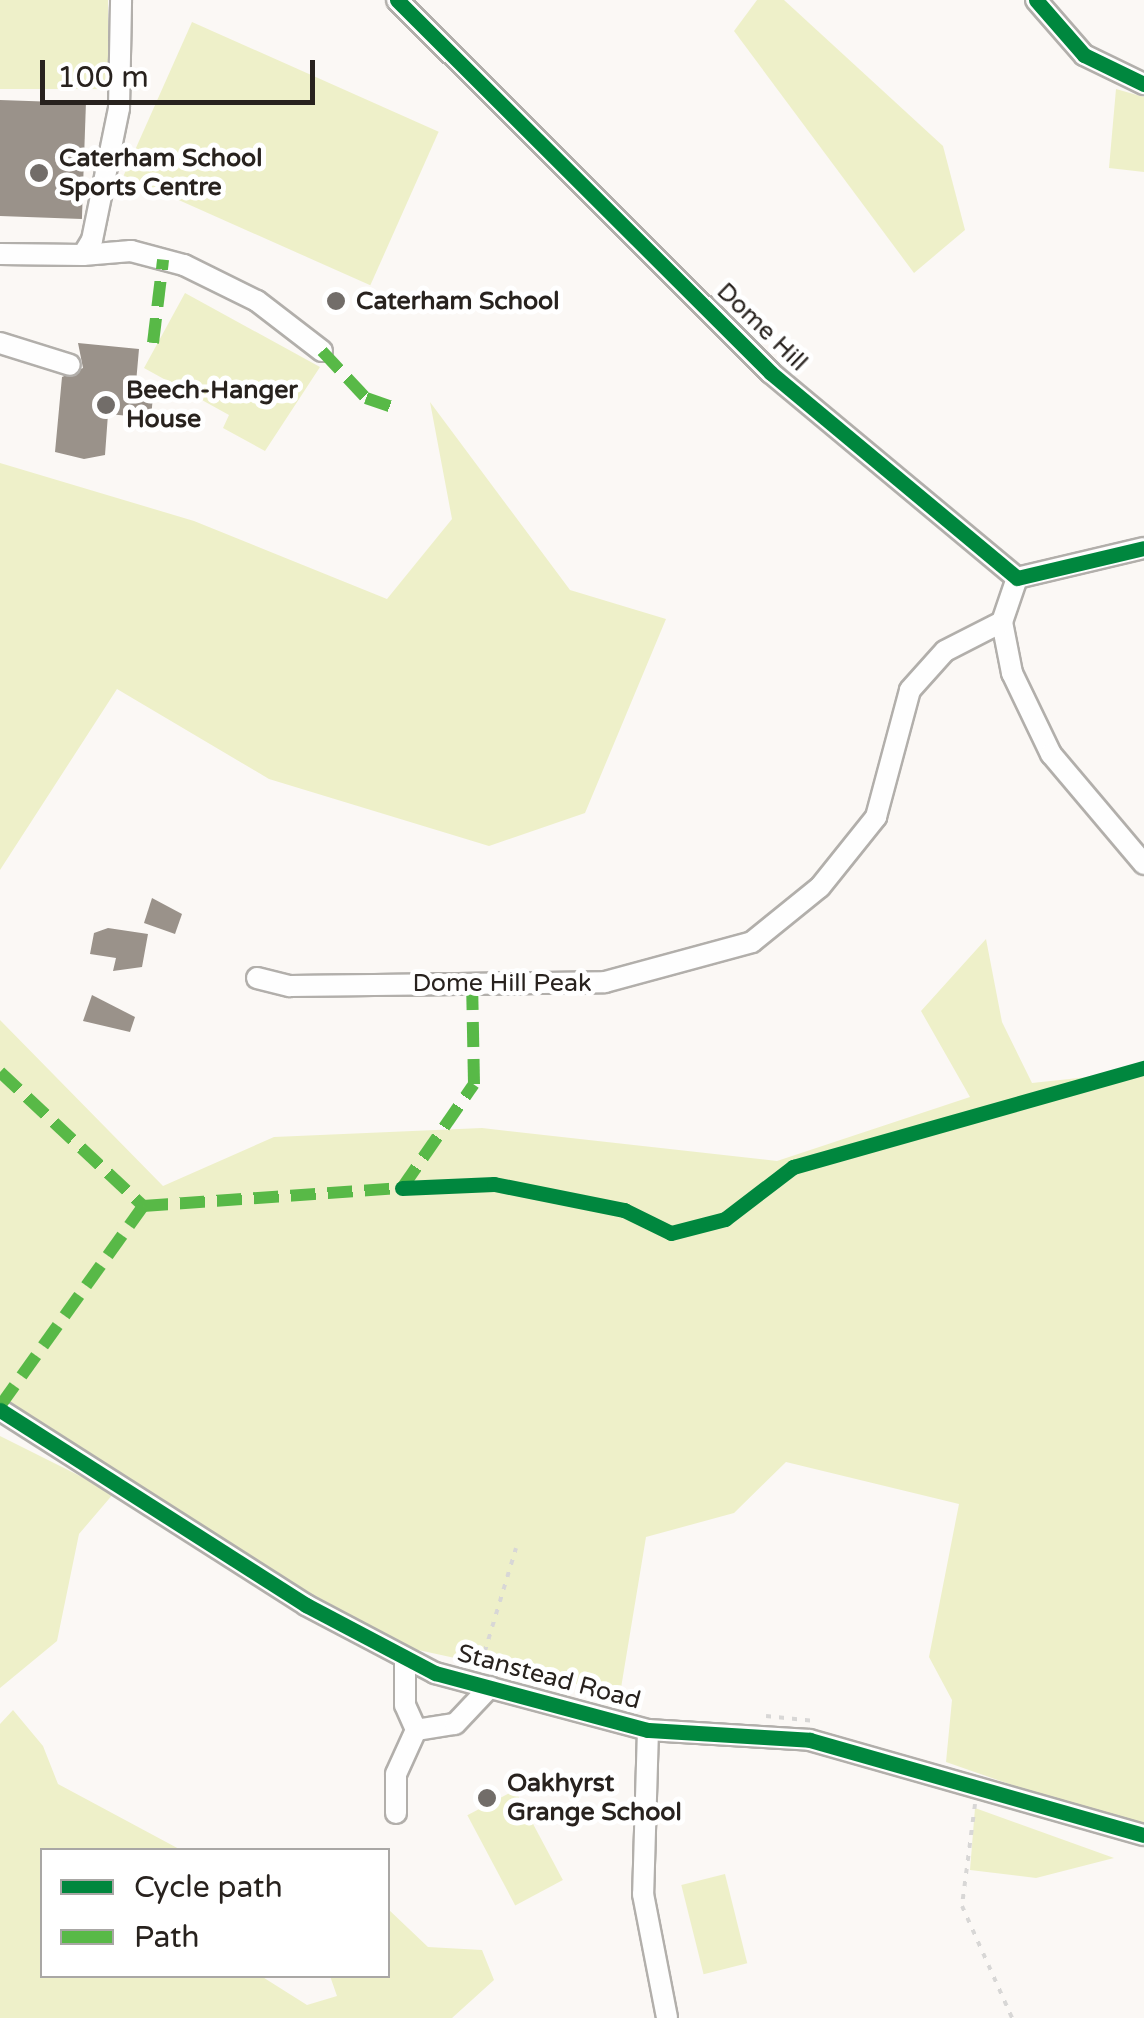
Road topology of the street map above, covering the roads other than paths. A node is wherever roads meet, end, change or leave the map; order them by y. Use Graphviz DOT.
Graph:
graph roads {
  1 [pos="120,0"];
  2 [pos="397,0"];
  3 [pos="1036,0"];
  4 [pos="1144,84"];
  5 [pos="0,254"];
  6 [pos="84,254"];
  7 [pos="0,343"];
  8 [pos="322,350"];
  9 [pos="70,365"];
  10 [pos="1144,548"];
  11 [pos="1017,578"];
  12 [pos="1002,622"];
  13 [pos="1144,864"];
  14 [pos="257,978"];
  15 [pos="0,1410"];
  16 [pos="405,1660"];
  17 [pos="483,1685"];
  18 [pos="416,1730"];
  19 [pos="648,1730"];
  20 [pos="396,1814"];
  21 [pos="1144,1835"];
  22 [pos="667,2018"];
  1 -- 6 [label="street"];
  2 -- 11 [label="street, Dome Hill"];
  3 -- 4 [label="street"];
  5 -- 6 [label="street"];
  6 -- 8 [label="street"];
  7 -- 9 [label="street"];
  10 -- 11 [label="street"];
  11 -- 12 [label="street"];
  12 -- 13 [label="street"];
  12 -- 14 [label="street, Dome Hill Peak"];
  15 -- 16 [label="street, Stanstead Road"];
  16 -- 17 [label="street, Stanstead Road"];
  16 -- 18 [label="street"];
  17 -- 18 [label="street"];
  17 -- 19 [label="street, Stanstead Road"];
  18 -- 20 [label="street"];
  19 -- 21 [label="street, Stanstead Road"];
  19 -- 22 [label="street"];
}
